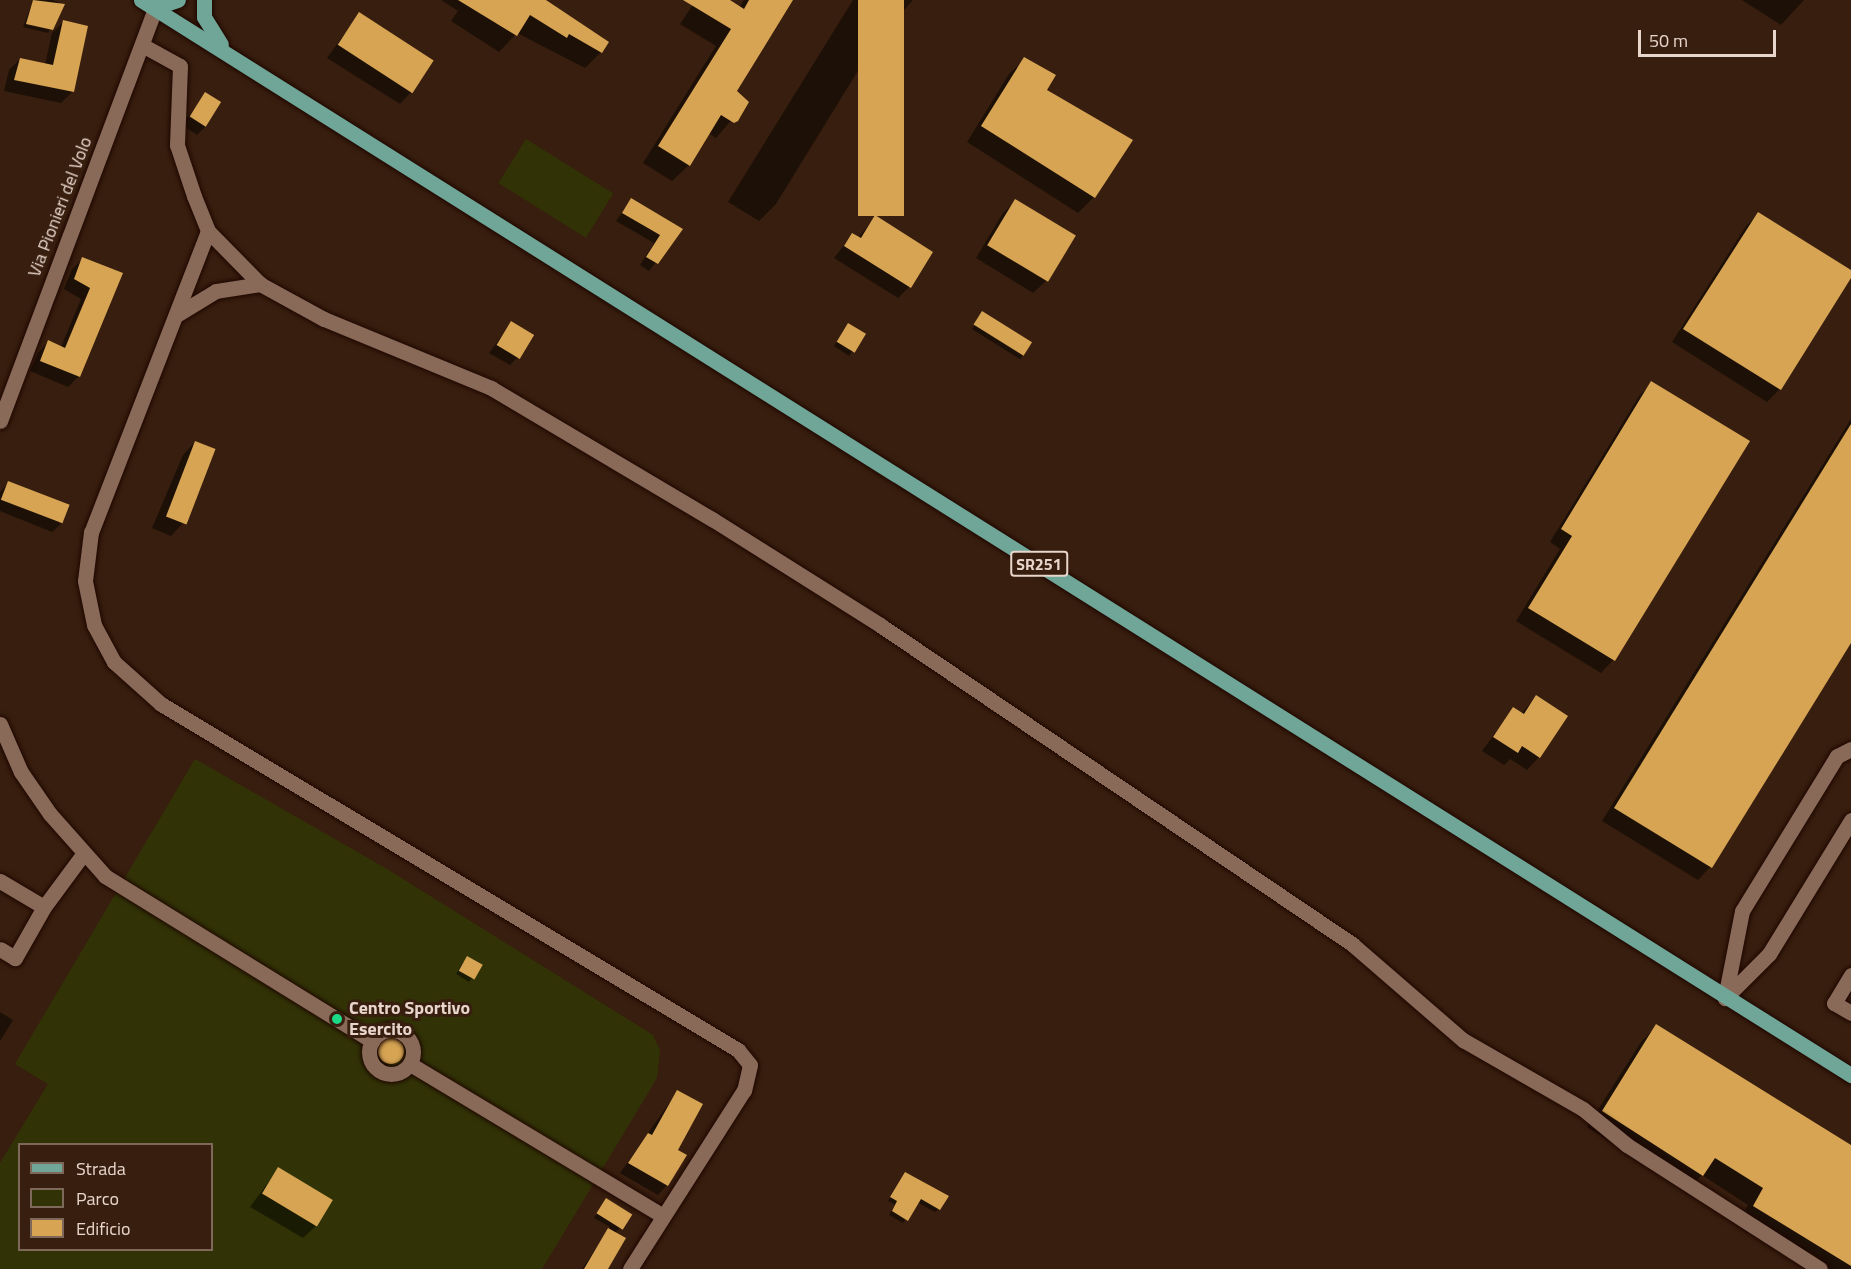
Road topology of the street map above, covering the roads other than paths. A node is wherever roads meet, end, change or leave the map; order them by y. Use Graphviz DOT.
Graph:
graph roads {
  1 [pos="141,0"];
  2 [pos="178,0"];
  3 [pos="204,0"];
  4 [pos="156,4"];
  5 [pos="142,45"];
  6 [pos="227,51"];
  7 [pos="208,231"];
  8 [pos="260,284"];
  9 [pos="177,314"];
  10 [pos="0,420"];
  11 [pos="0,724"];
  12 [pos="1851,748"];
  13 [pos="1851,820"];
  14 [pos="84,853"];
  15 [pos="0,881"];
  16 [pos="44,907"];
  17 [pos="0,949"];
  18 [pos="1851,975"];
  19 [pos="1725,998"];
  20 [pos="1851,1013"];
  21 [pos="372,1041"];
  22 [pos="410,1064"];
  23 [pos="1851,1075"];
  24 [pos="663,1216"];
  25 [pos="630,1269"];
  26 [pos="1820,1269"];
  1 -- 4 [label="main road, SR251"];
  2 -- 4 [label="main road"];
  3 -- 6 [label="main road"];
  4 -- 5 [label="street, Via Pionieri del Volo"];
  4 -- 6 [label="main road, SR251"];
  5 -- 7 [label="street"];
  5 -- 10 [label="street, Via Pionieri del Volo"];
  6 -- 19 [label="main road, SR251"];
  7 -- 8 [label="street"];
  7 -- 9 [label="street"];
  8 -- 9 [label="street"];
  8 -- 26 [label="street"];
  9 -- 24 [label="street"];
  11 -- 14 [label="street"];
  12 -- 19 [label="street"];
  13 -- 19 [label="street"];
  14 -- 16 [label="street"];
  14 -- 21 [label="street"];
  15 -- 16 [label="street"];
  16 -- 17 [label="street"];
  18 -- 20 [label="street"];
  19 -- 23 [label="main road, SR251"];
  21 -- 22 [label="street"];
  21 -- 22 [label="street"];
  22 -- 24 [label="street"];
  24 -- 25 [label="street"];
}
